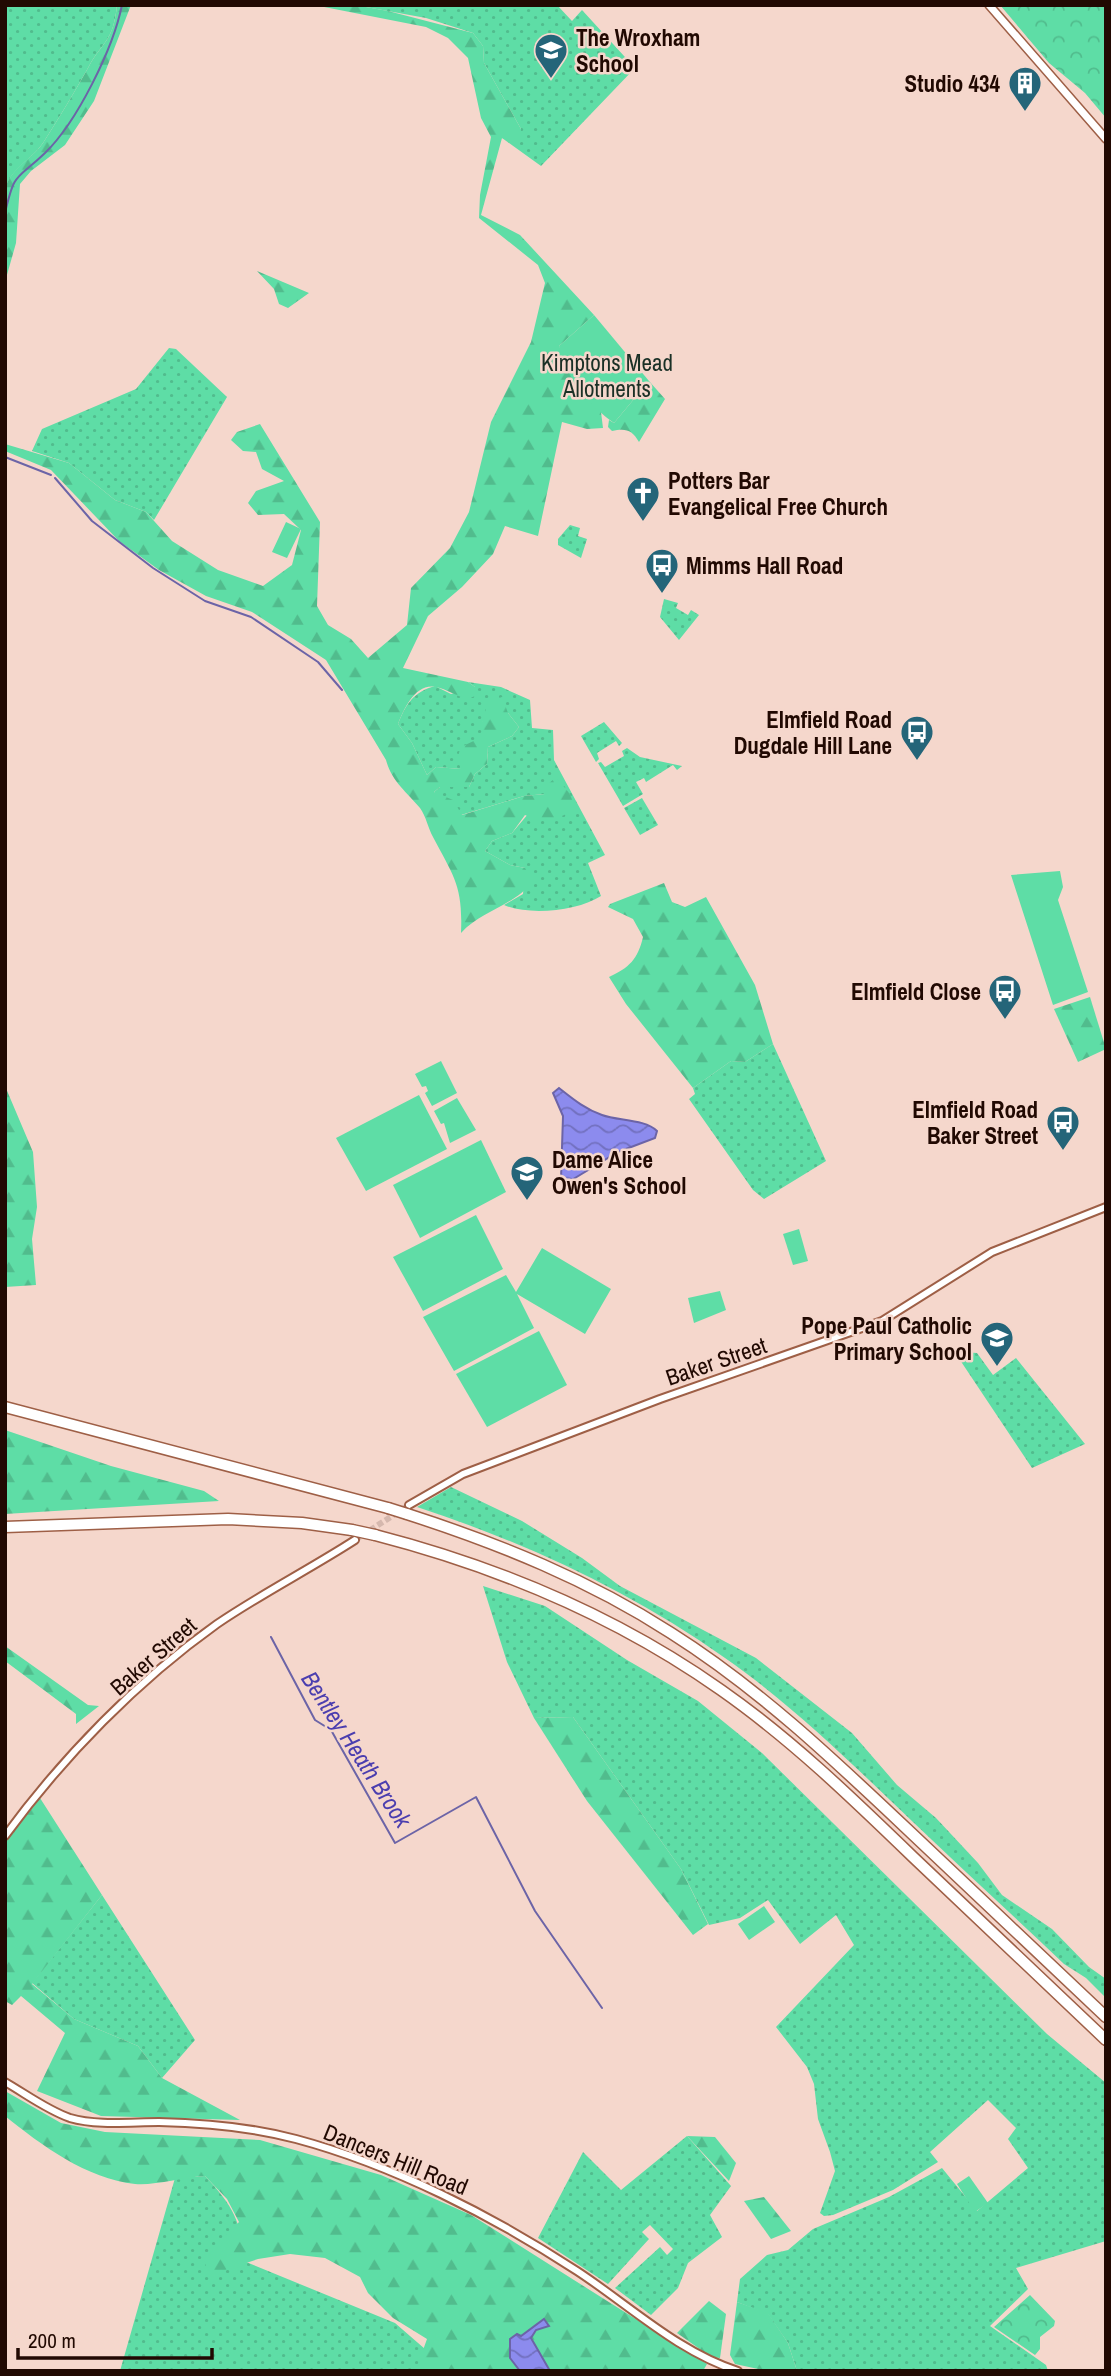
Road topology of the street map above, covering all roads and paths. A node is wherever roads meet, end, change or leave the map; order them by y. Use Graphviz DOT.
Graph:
graph roads {
  1 [pos="989,5"];
  2 [pos="1106,139"];
  3 [pos="1106,1207"];
  4 [pos="5,1407"];
  5 [pos="408,1509"];
  6 [pos="5,1527"];
  7 [pos="353,1535"];
  8 [pos="5,1836"];
  9 [pos="1106,2017"];
  10 [pos="1106,2039"];
  11 [pos="5,2082"];
  12 [pos="738,2371"];
  1 -- 2 [label="main road"];
  3 -- 5 [label="street, Baker Street"];
  4 -- 5 [label="highway, bridge"];
  5 -- 9 [label="highway"];
  6 -- 7 [label="highway"];
  7 -- 8 [label="street, Baker Street"];
  7 -- 10 [label="highway, bridge"];
  11 -- 12 [label="street, Dancers Hill Road"];
}
